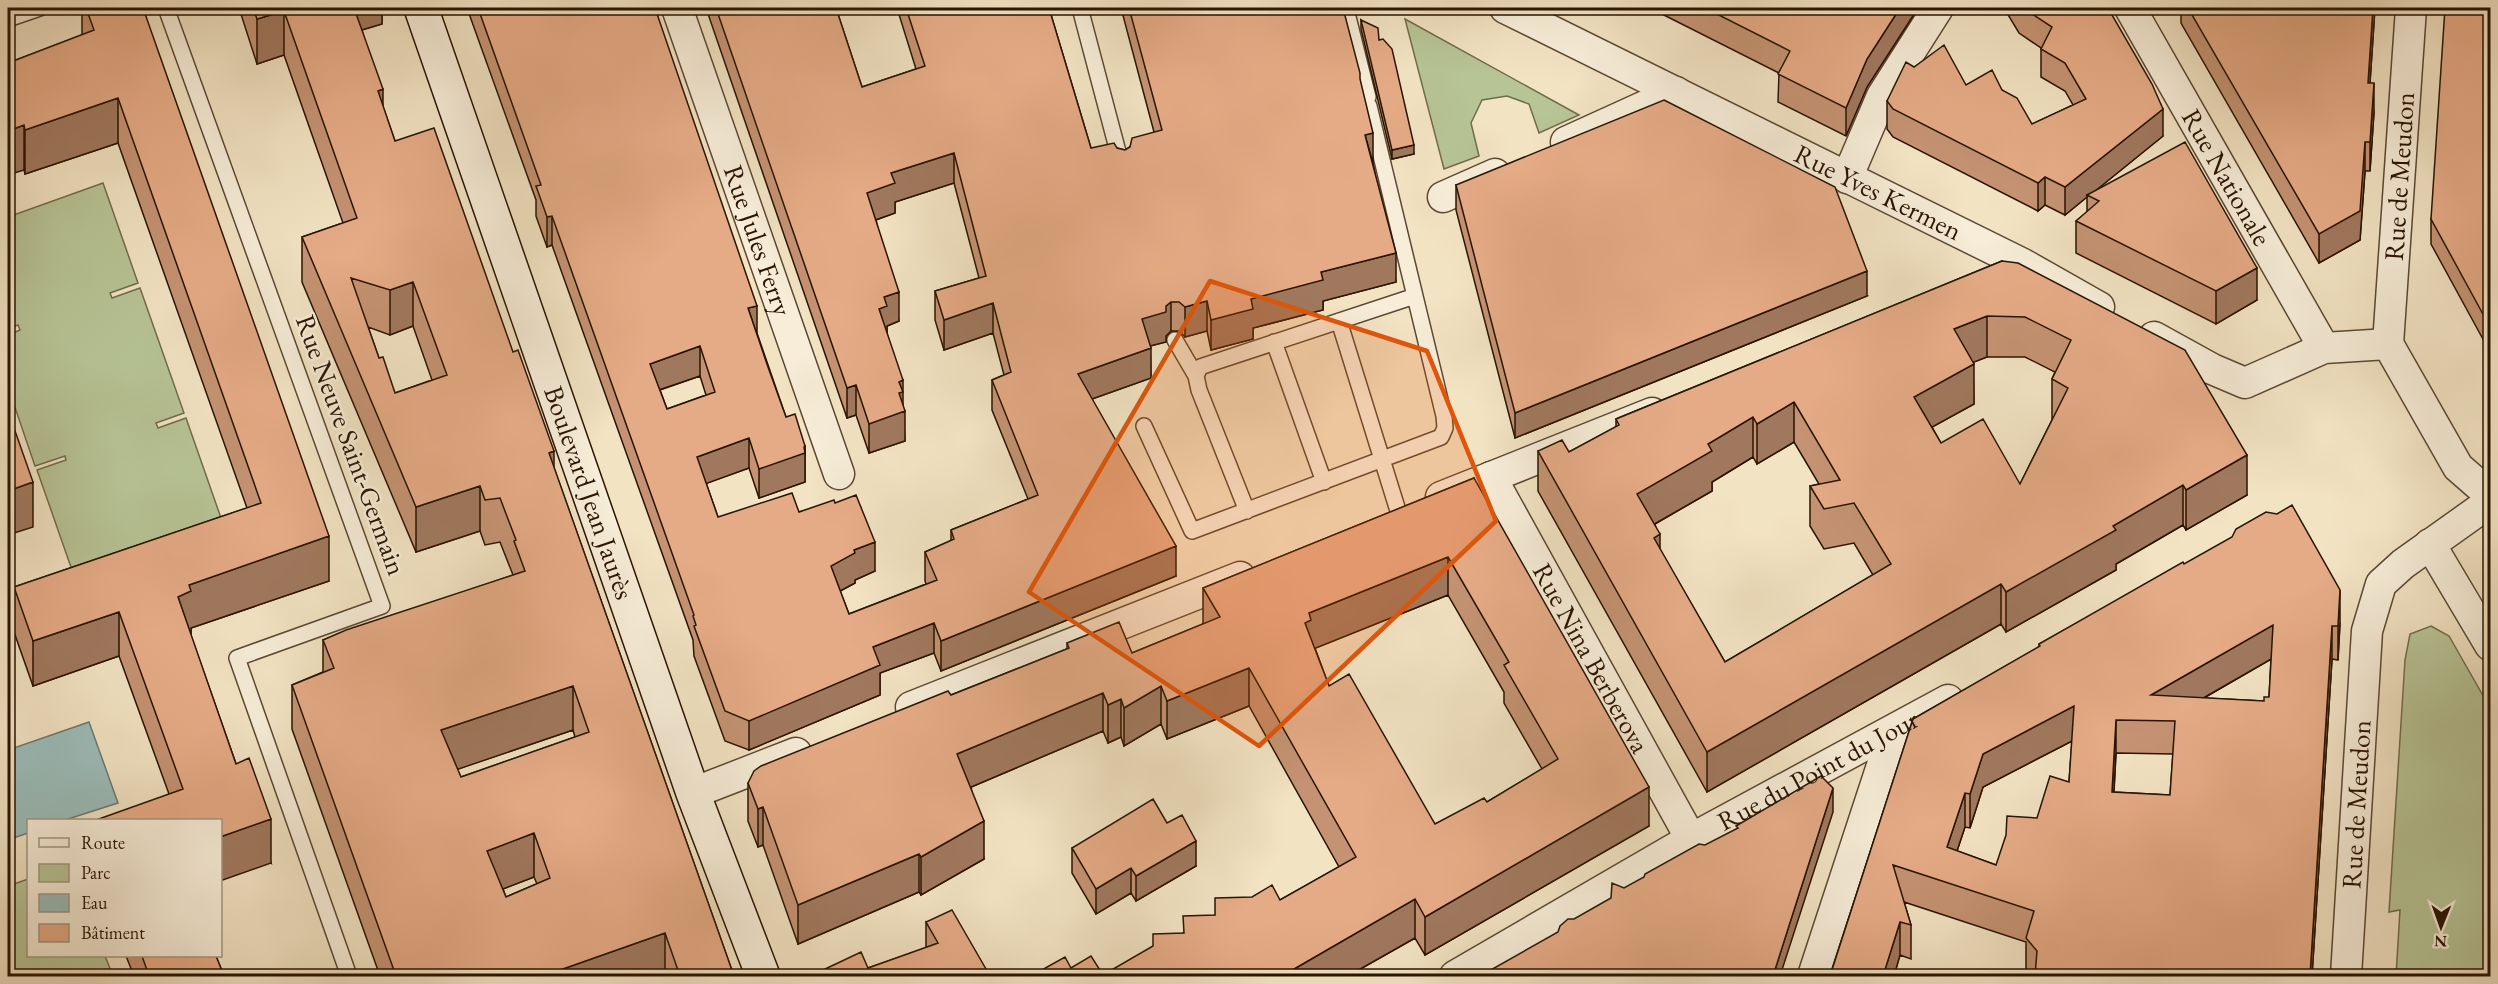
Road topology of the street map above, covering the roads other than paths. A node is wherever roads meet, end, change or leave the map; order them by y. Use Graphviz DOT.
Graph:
graph roads {
  1 [pos="40,8"];
  2 [pos="166,8"];
  3 [pos="421,8"];
  4 [pos="677,8"];
  5 [pos="1080,8"];
  6 [pos="1344,8"];
  7 [pos="1505,8"];
  8 [pos="1938,8"];
  9 [pos="2130,8"];
  10 [pos="2411,8"];
  11 [pos="8,19"];
  12 [pos="1676,92"];
  13 [pos="1123,170"];
  14 [pos="1847,178"];
  15 [pos="1443,197"];
  16 [pos="2023,264"];
  17 [pos="1989,278"];
  18 [pos="1415,296"];
  19 [pos="1339,321"];
  20 [pos="1175,340"];
  21 [pos="1274,342"];
  22 [pos="2388,344"];
  23 [pos="2324,348"];
  24 [pos="1196,376"];
  25 [pos="1678,403"];
  26 [pos="1144,426"];
  27 [pos="1381,461"];
  28 [pos="839,474"];
  29 [pos="1491,477"];
  30 [pos="1324,482"];
  31 [pos="2490,495"];
  32 [pos="2490,502"];
  33 [pos="1247,511"];
  34 [pos="1388,518"];
  35 [pos="2430,544"];
  36 [pos="1265,567"];
  37 [pos="2490,645"];
  38 [pos="1967,690"];
  39 [pos="882,719"];
  40 [pos="1893,732"];
  41 [pos="816,745"];
  42 [pos="693,793"];
  43 [pos="1691,839"];
  44 [pos="350,976"];
  45 [pos="763,976"];
  46 [pos="1455,976"];
  47 [pos="1813,976"];
  48 [pos="2346,976"];
  1 -- 11 [label="lane"];
  2 -- 44 [label="lane, Rue Neuve Saint-Germain"];
  3 -- 42 [label="street, Boulevard Jean Jaurès"];
  4 -- 28 [label="street, Rue Jules Ferry"];
  5 -- 13 [label="lane"];
  6 -- 18 [label="lane"];
  7 -- 12 [label="street, Rue Yves Kermen"];
  8 -- 14 [label="street"];
  9 -- 23 [label="street, Rue Nationale"];
  10 -- 22 [label="street, Rue de Meudon"];
  12 -- 14 [label="street, Rue Yves Kermen"];
  12 -- 15 [label="street"];
  14 -- 16 [label="street, Rue Yves Kermen"];
  16 -- 17 [label="street"];
  16 -- 23 [label="street, Rue Yves Kermen"];
  18 -- 19 [label="lane"];
  18 -- 27 [label="lane"];
  19 -- 21 [label="lane"];
  19 -- 27 [label="lane"];
  20 -- 24 [label="lane"];
  21 -- 24 [label="lane"];
  21 -- 30 [label="lane"];
  22 -- 23 [label="street"];
  22 -- 31 [label="street"];
  24 -- 33 [label="lane"];
  25 -- 29 [label="street"];
  26 -- 33 [label="lane"];
  27 -- 30 [label="lane"];
  27 -- 34 [label="lane"];
  29 -- 34 [label="street"];
  29 -- 43 [label="street, Rue Nina Berberova"];
  30 -- 33 [label="lane"];
  32 -- 35 [label="street, Rue de Meudon"];
  35 -- 37 [label="street"];
  35 -- 48 [label="street, Rue de Meudon"];
  36 -- 39 [label="street"];
  38 -- 40 [label="street, Rue du Point du Jour"];
  40 -- 43 [label="street, Rue du Point du Jour"];
  40 -- 47 [label="street"];
  41 -- 42 [label="street"];
  42 -- 45 [label="street, Boulevard Jean Jaurès"];
  43 -- 46 [label="street, Rue du Point du Jour"];
}
